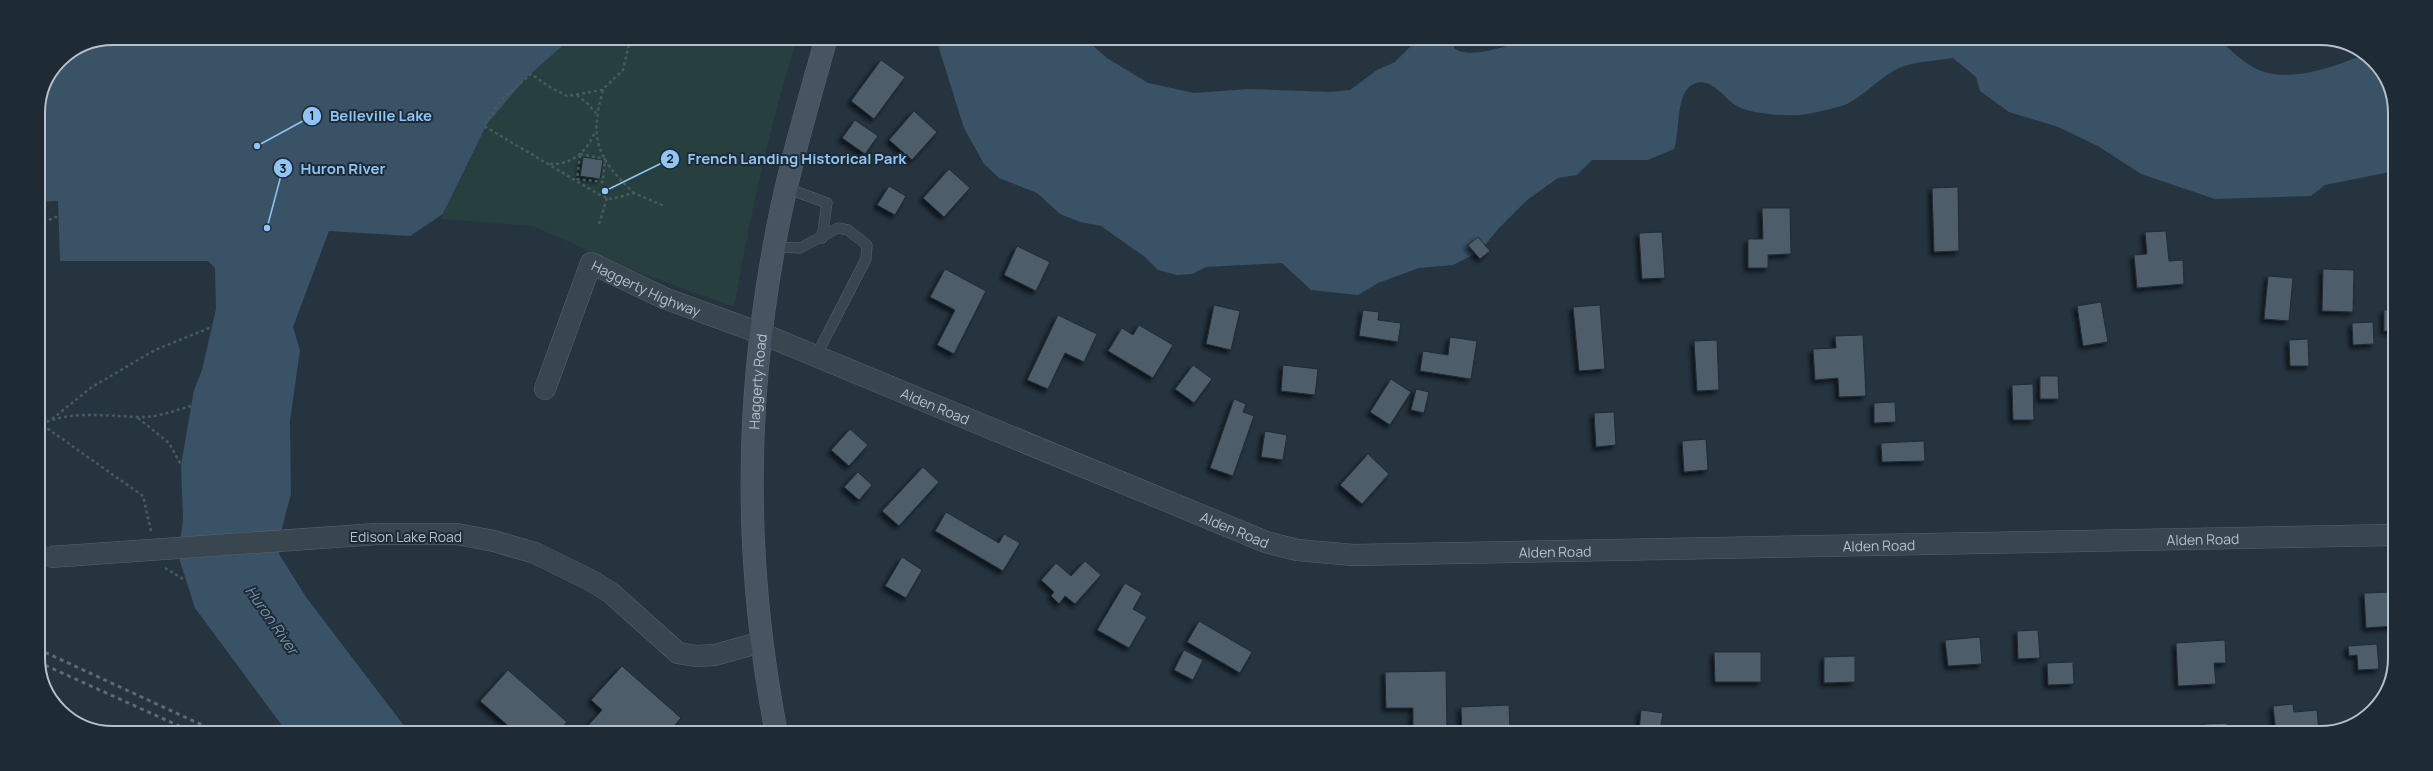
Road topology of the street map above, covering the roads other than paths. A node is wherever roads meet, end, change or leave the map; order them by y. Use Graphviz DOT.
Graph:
graph roads {
  1 [pos="824,45"];
  2 [pos="786,188"];
  3 [pos="822,238"];
  4 [pos="774,247"];
  5 [pos="760,333"];
  6 [pos="816,356"];
  7 [pos="545,389"];
  8 [pos="2388,535"];
  9 [pos="45,557"];
  10 [pos="762,642"];
  11 [pos="775,726"];
  1 -- 2 [label="main road, Haggerty Road"];
  2 -- 3 [label="lane"];
  2 -- 4 [label="main road, Haggerty Road"];
  3 -- 4 [label="lane"];
  3 -- 6 [label="lane"];
  4 -- 5 [label="main road, Haggerty Road"];
  5 -- 6 [label="street, Alden Road"];
  5 -- 7 [label="street, Haggerty Highway"];
  5 -- 10 [label="main road, Haggerty Road"];
  6 -- 8 [label="street, Alden Road"];
  9 -- 10 [label="street, Edison Lake Road, bridge"];
  10 -- 11 [label="main road, Haggerty Road"];
}
